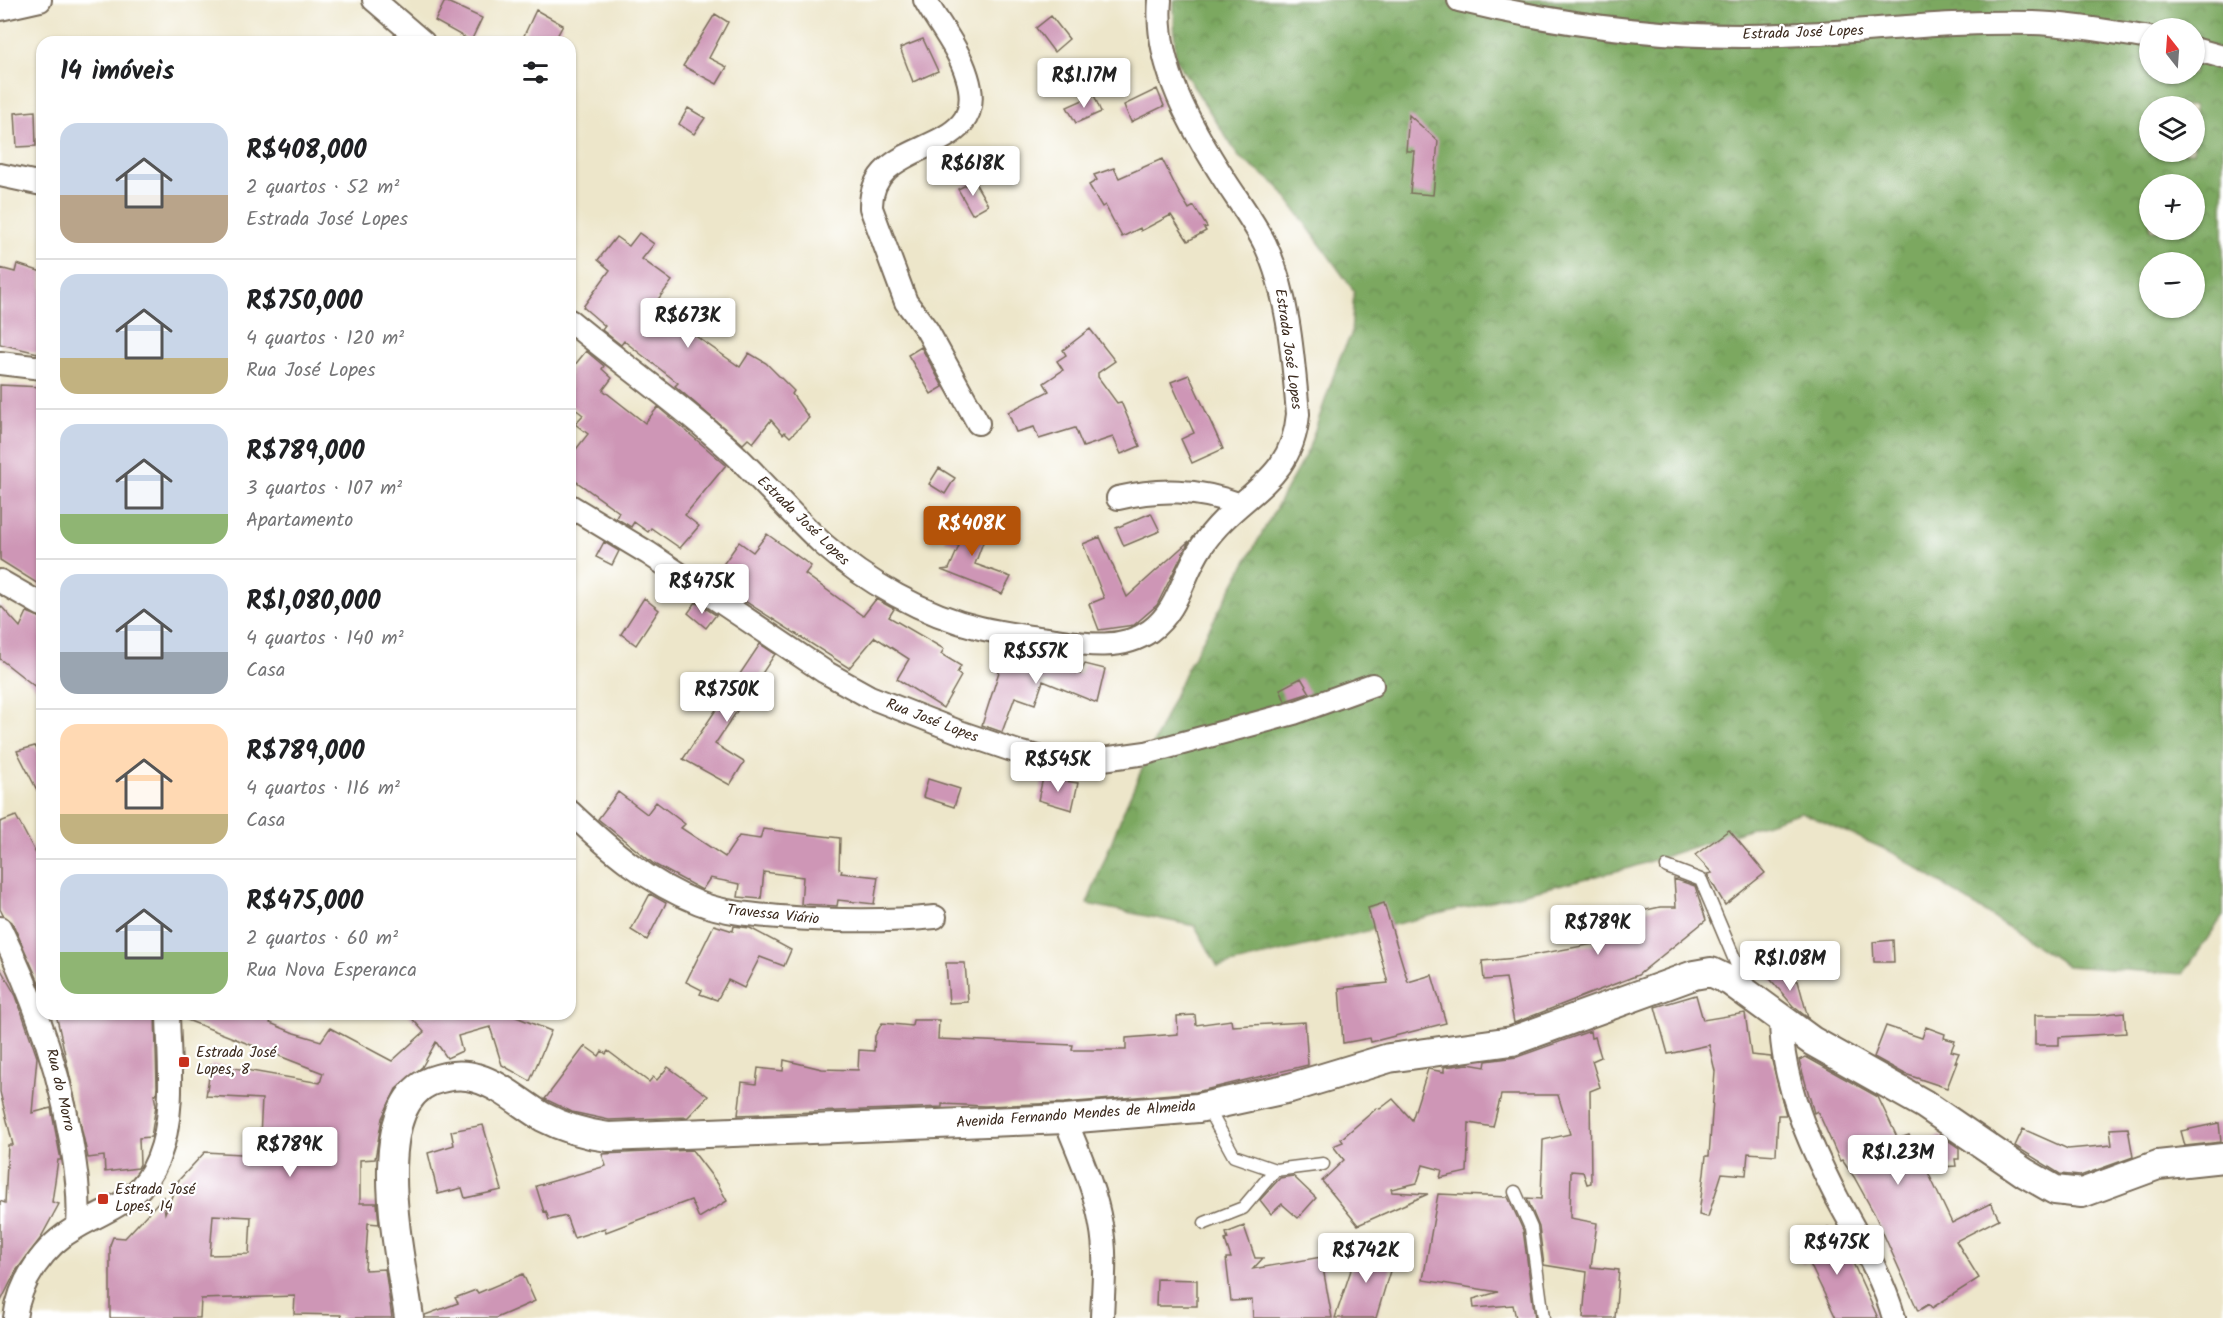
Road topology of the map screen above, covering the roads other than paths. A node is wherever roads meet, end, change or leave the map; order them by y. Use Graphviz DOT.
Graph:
graph roads {
  1 [pos="40,0"];
  2 [pos="374,0"];
  3 [pos="925,0"];
  4 [pos="1160,0"];
  5 [pos="1459,0"];
  6 [pos="0,9"];
  7 [pos="416,36"];
  8 [pos="2139,37"];
  9 [pos="2205,52"];
  10 [pos="2223,57"];
  11 [pos="0,175"];
  12 [pos="36,183"];
  13 [pos="576,326"];
  14 [pos="0,363"];
  15 [pos="36,367"];
  16 [pos="978,423"];
  17 [pos="1118,498"];
  18 [pos="1238,504"];
  19 [pos="576,510"];
  20 [pos="0,581"];
  21 [pos="36,602"];
  22 [pos="1372,685"];
  23 [pos="576,818"];
  24 [pos="1667,867"];
  25 [pos="935,917"];
  26 [pos="0,928"];
  27 [pos="1751,996"];
  28 [pos="36,1009"];
  29 [pos="40,1020"];
  30 [pos="168,1020"];
  31 [pos="1781,1021"];
  32 [pos="1207,1107"];
  33 [pos="1065,1119"];
  34 [pos="2223,1158"];
  35 [pos="1323,1164"];
  36 [pos="1275,1170"];
  37 [pos="1515,1192"];
  38 [pos="1205,1223"];
  39 [pos="78,1226"];
  40 [pos="15,1318"];
  41 [pos="409,1318"];
  42 [pos="1102,1318"];
  43 [pos="1543,1318"];
  44 [pos="1894,1318"];
  1 -- 6 [label="street"];
  2 -- 7 [label="street"];
  3 -- 16 [label="street"];
  4 -- 18 [label="street, Estrada José Lopes"];
  5 -- 8 [label="street, Estrada José Lopes"];
  9 -- 10 [label="street"];
  11 -- 12 [label="street"];
  13 -- 18 [label="street, Estrada José Lopes"];
  14 -- 15 [label="street"];
  17 -- 18 [label="street"];
  19 -- 22 [label="street, Rua José Lopes"];
  20 -- 21 [label="street"];
  23 -- 25 [label="street, Travessa Viário"];
  24 -- 27 [label="lane"];
  26 -- 28 [label="street, Rua do Morro"];
  27 -- 31 [label="street, Avenida Fernando Mendes de Almeida"];
  27 -- 32 [label="street, Avenida Fernando Mendes de Almeida"];
  29 -- 39 [label="street, Rua do Morro"];
  30 -- 39 [label="street"];
  31 -- 34 [label="street, Avenida Fernando Mendes de Almeida"];
  31 -- 44 [label="street"];
  32 -- 33 [label="street, Avenida Fernando Mendes de Almeida"];
  32 -- 36 [label="lane"];
  33 -- 41 [label="street, Avenida Fernando Mendes de Almeida"];
  33 -- 42 [label="street"];
  35 -- 36 [label="lane"];
  36 -- 38 [label="lane"];
  37 -- 43 [label="lane"];
  39 -- 40 [label="street"];
}
